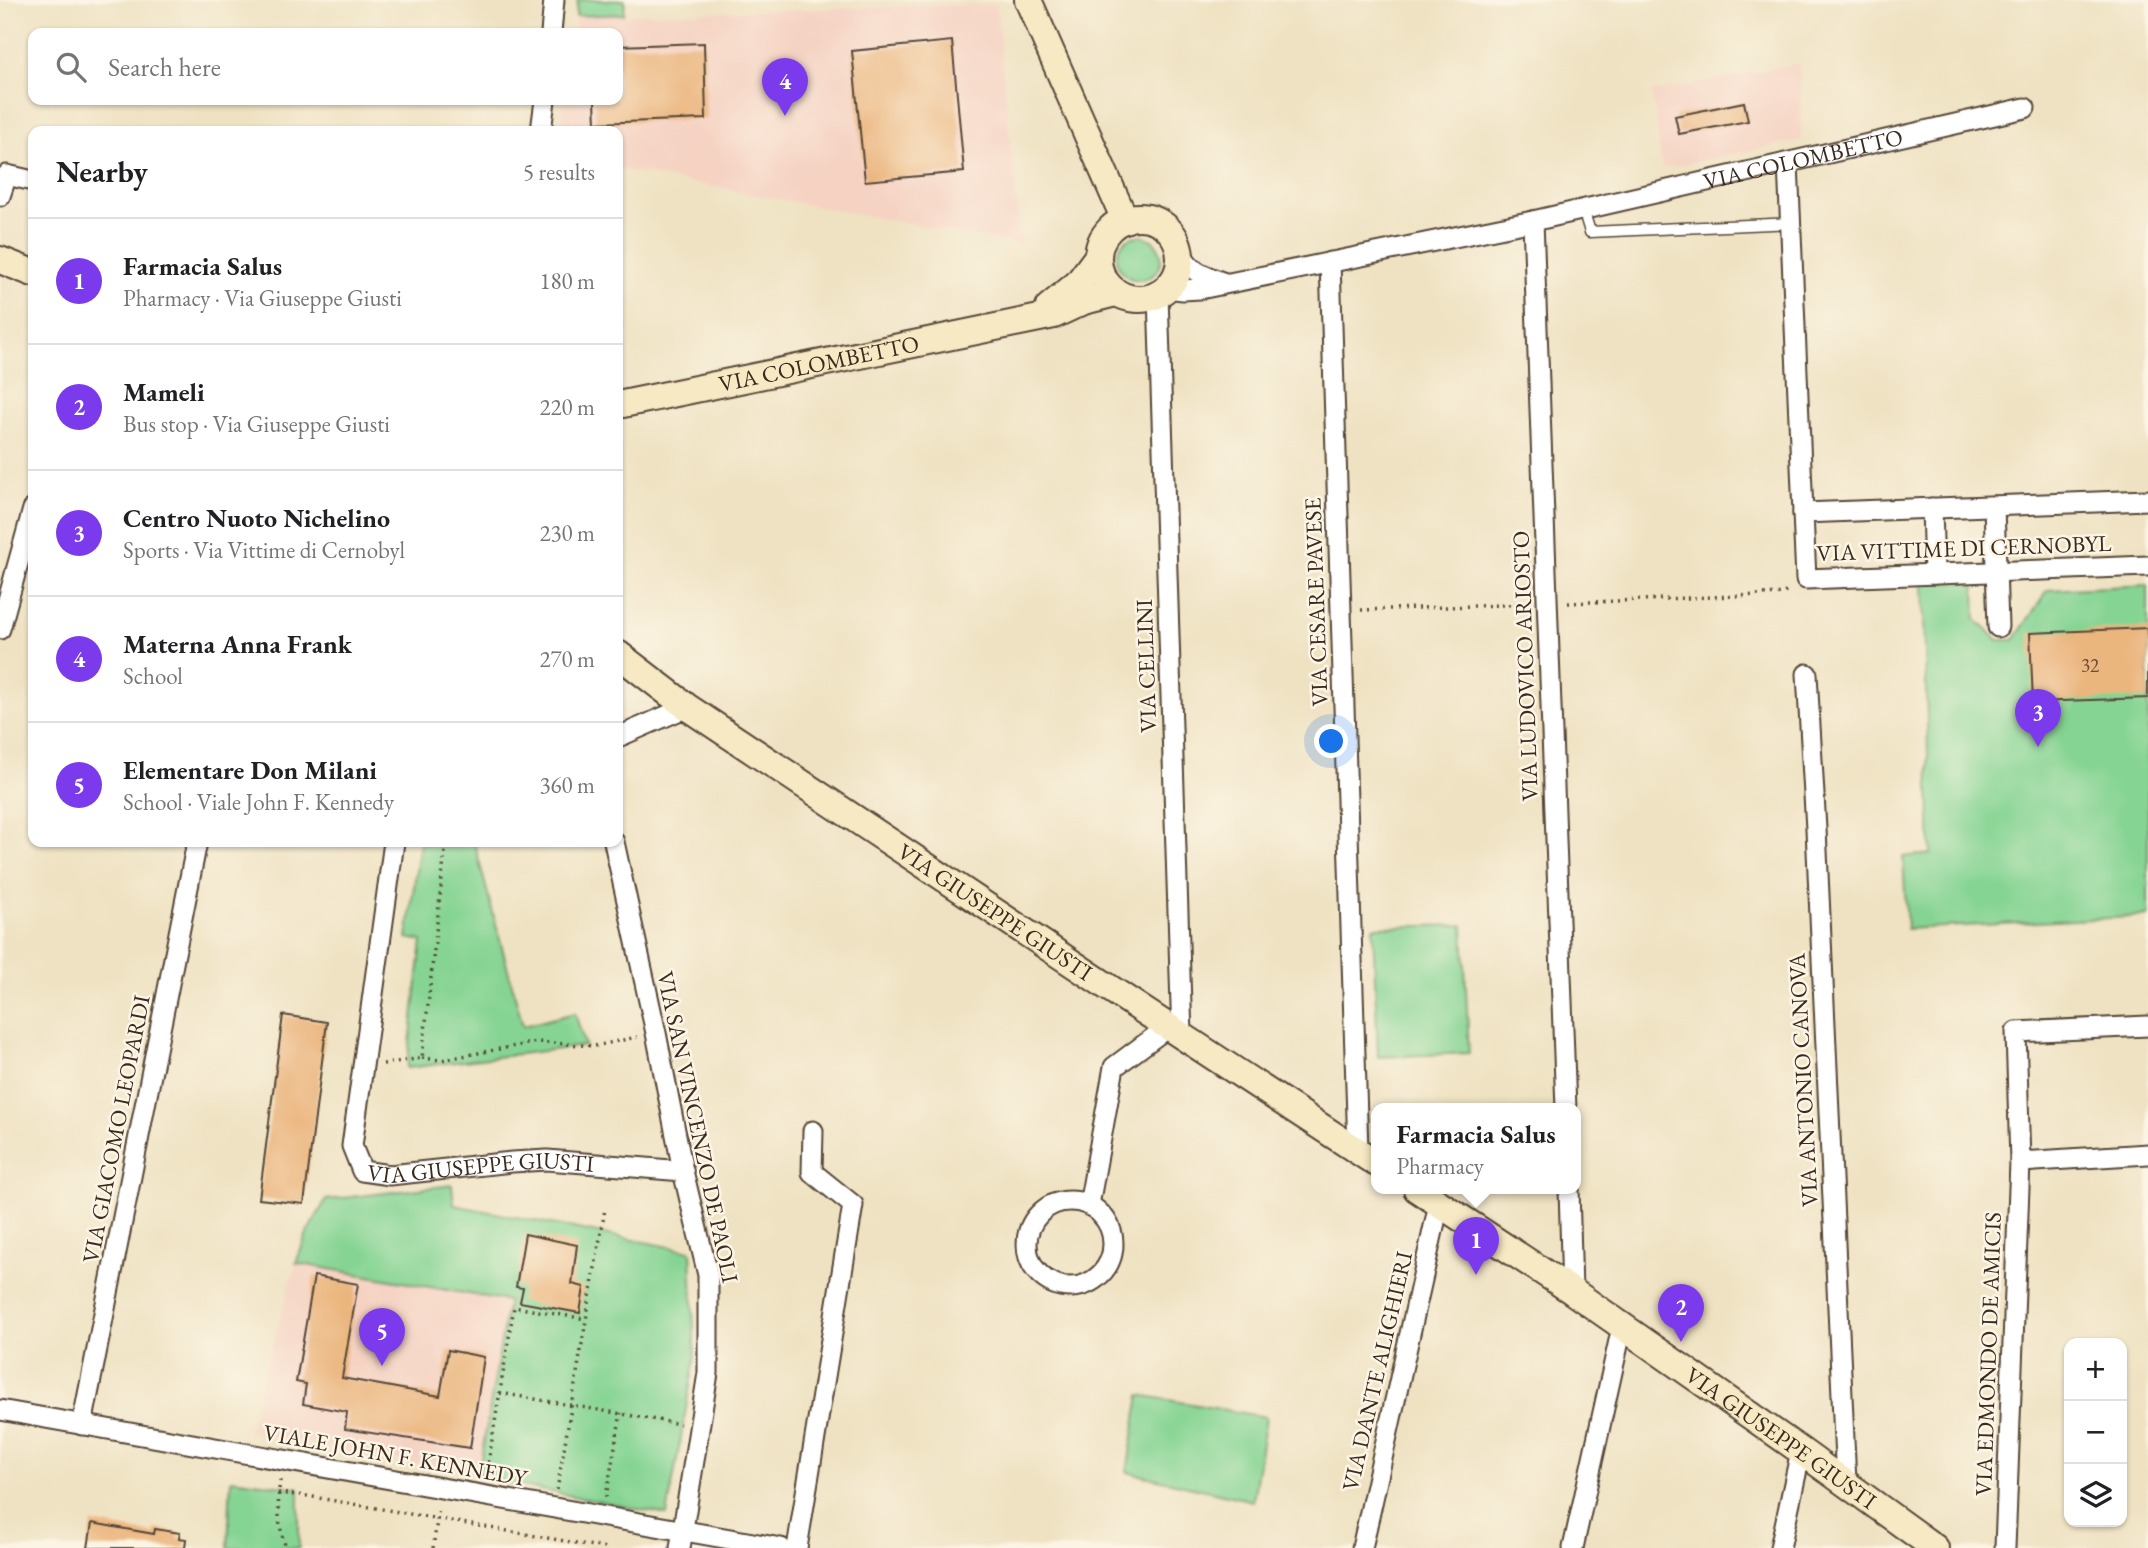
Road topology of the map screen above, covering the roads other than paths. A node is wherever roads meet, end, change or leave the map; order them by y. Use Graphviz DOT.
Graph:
graph roads {
  1 [pos="554,0"];
  2 [pos="1028,0"];
  3 [pos="551,28"];
  4 [pos="544,105"];
  5 [pos="2025,108"];
  6 [pos="542,126"];
  7 [pos="1788,163"];
  8 [pos="28,180"];
  9 [pos="0,196"];
  10 [pos="1583,209"];
  11 [pos="1125,220"];
  12 [pos="1532,221"];
  13 [pos="1791,223"];
  14 [pos="1181,253"];
  15 [pos="1098,256"];
  16 [pos="0,260"];
  17 [pos="1330,262"];
  18 [pos="28,271"];
  19 [pos="1226,283"];
  20 [pos="1163,292"];
  21 [pos="1116,293"];
  22 [pos="1020,322"];
  23 [pos="623,404"];
  24 [pos="2148,500"];
  25 [pos="1993,506"];
  26 [pos="1932,508"];
  27 [pos="1803,513"];
  28 [pos="28,527"];
  29 [pos="2148,566"];
  30 [pos="1996,572"];
  31 [pos="1934,574"];
  32 [pos="1998,627"];
  33 [pos="0,629"];
  34 [pos="623,657"];
  35 [pos="1807,674"];
  36 [pos="687,707"];
  37 [pos="623,735"];
  38 [pos="196,847"];
  39 [pos="393,847"];
  40 [pos="615,847"];
  41 [pos="2148,1026"];
  42 [pos="1175,1031"];
  43 [pos="1566,1103"];
  44 [pos="813,1131"];
  45 [pos="2148,1154"];
  46 [pos="1367,1157"];
  47 [pos="2020,1161"];
  48 [pos="683,1171"];
  49 [pos="1424,1194"];
  50 [pos="1569,1194"];
  51 [pos="1439,1204"];
  52 [pos="1089,1205"];
  53 [pos="1573,1291"];
  54 [pos="1622,1327"];
  55 [pos="0,1410"];
  56 [pos="82,1425"];
  57 [pos="1801,1451"];
  58 [pos="1846,1483"];
  59 [pos="682,1539"];
  60 [pos="781,1548"];
  61 [pos="797,1548"];
  62 [pos="1362,1548"];
  63 [pos="1573,1548"];
  64 [pos="1780,1548"];
  65 [pos="1935,1548"];
  66 [pos="2005,1548"];
  1 -- 3 [label="street"];
  2 -- 11 [label="street"];
  4 -- 6 [label="street"];
  5 -- 7 [label="street, VIA COLOMBETTO"];
  7 -- 10 [label="street, VIA COLOMBETTO"];
  7 -- 13 [label="street, VIA VITTIME DI CERNOBYL"];
  8 -- 9 [label="street"];
  10 -- 12 [label="street, VIA COLOMBETTO"];
  10 -- 13 [label="lane, VIA COLOMBETTO"];
  11 -- 14 [label="street"];
  11 -- 15 [label="street, VIA COLOMBETTO"];
  12 -- 17 [label="street, VIA COLOMBETTO"];
  12 -- 43 [label="street, VIA LUDOVICO ARIOSTO"];
  13 -- 27 [label="street, VIA VITTIME DI CERNOBYL"];
  14 -- 19 [label="street"];
  14 -- 20 [label="street"];
  15 -- 21 [label="street"];
  15 -- 22 [label="street, VIA COLOMBETTO"];
  16 -- 18 [label="street"];
  17 -- 19 [label="street, VIA COLOMBETTO"];
  17 -- 46 [label="street, VIA CESARE PAVESE"];
  19 -- 20 [label="street, VIA COLOMBETTO"];
  20 -- 21 [label="street, VIA COLOMBETTO"];
  20 -- 42 [label="street, VIA CELLINI"];
  21 -- 22 [label="street, VIA COLOMBETTO"];
  22 -- 23 [label="street, VIA COLOMBETTO"];
  24 -- 25 [label="street, VIA VITTIME DI CERNOBYL"];
  25 -- 26 [label="street, VIA VITTIME DI CERNOBYL"];
  25 -- 30 [label="street"];
  26 -- 27 [label="street, VIA VITTIME DI CERNOBYL"];
  26 -- 31 [label="street"];
  27 -- 31 [label="street, VIA VITTIME DI CERNOBYL"];
  28 -- 33 [label="street"];
  29 -- 30 [label="street, VIA VITTIME DI CERNOBYL"];
  30 -- 31 [label="street, VIA VITTIME DI CERNOBYL"];
  30 -- 32 [label="street"];
  34 -- 36 [label="street, VIA GIUSEPPE GIUSTI"];
  35 -- 58 [label="street, VIA ANTONIO CANOVA"];
  36 -- 37 [label="street"];
  36 -- 42 [label="street, VIA GIUSEPPE GIUSTI"];
  38 -- 56 [label="street, VIA GIACOMO LEOPARDI"];
  39 -- 48 [label="street, VIA GIUSEPPE GIUSTI"];
  40 -- 48 [label="street, VIA SAN VINCENZO DE PAOLI"];
  41 -- 47 [label="street, VIA EDMONDO DE AMICIS"];
  42 -- 46 [label="street, VIA GIUSEPPE GIUSTI"];
  42 -- 52 [label="street"];
  44 -- 61 [label="street"];
  45 -- 47 [label="street"];
  47 -- 66 [label="street, VIA EDMONDO DE AMICIS"];
  48 -- 59 [label="street, VIA SAN VINCENZO DE PAOLI"];
  49 -- 51 [label="street, VIA GIUSEPPE GIUSTI"];
  50 -- 53 [label="street"];
  51 -- 53 [label="street, VIA GIUSEPPE GIUSTI"];
  51 -- 62 [label="street, VIA DANTE ALIGHIERI"];
  52 -- 52 [label="street"];
  53 -- 54 [label="street, VIA GIUSEPPE GIUSTI"];
  54 -- 57 [label="street, VIA GIUSEPPE GIUSTI"];
  54 -- 63 [label="street"];
  55 -- 56 [label="street, VIALE JOHN F. KENNEDY"];
  56 -- 59 [label="street, VIALE JOHN F. KENNEDY"];
  57 -- 58 [label="street, VIA GIUSEPPE GIUSTI"];
  57 -- 64 [label="street"];
  58 -- 65 [label="street, VIA GIUSEPPE GIUSTI"];
  59 -- 60 [label="street, VIALE JOHN F. KENNEDY"];
}
